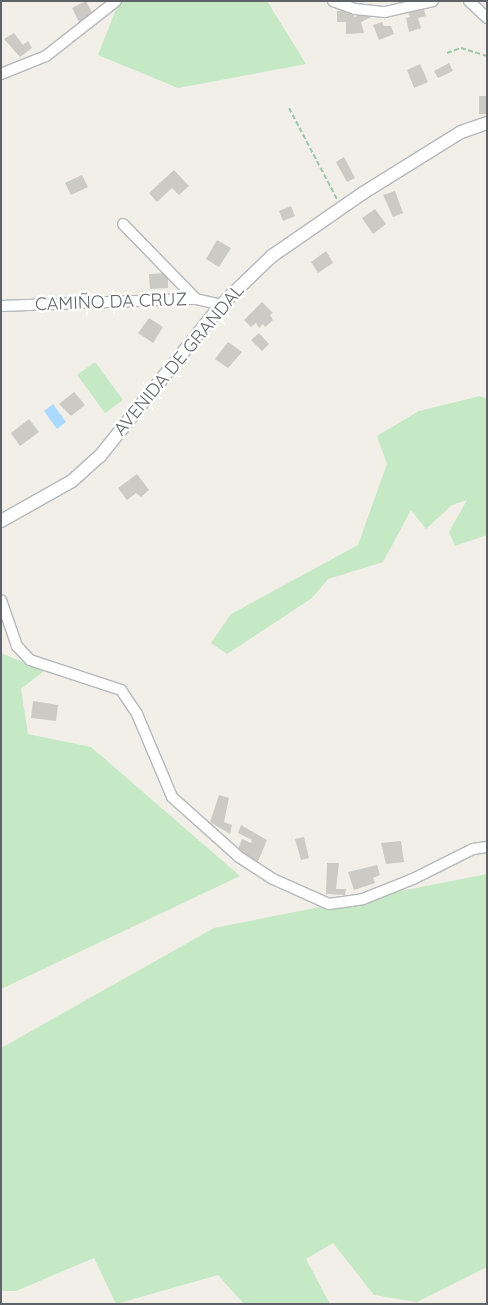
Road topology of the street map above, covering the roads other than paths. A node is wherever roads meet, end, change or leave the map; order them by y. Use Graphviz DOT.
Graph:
graph roads {
  1 [pos="116,1"];
  2 [pos="333,1"];
  3 [pos="433,1"];
  4 [pos="469,1"];
  5 [pos="487,18"];
  6 [pos="1,74"];
  7 [pos="487,123"];
  8 [pos="124,224"];
  9 [pos="196,299"];
  10 [pos="221,305"];
  11 [pos="1,306"];
  12 [pos="1,521"];
  13 [pos="1,600"];
  14 [pos="487,847"];
  1 -- 6 [label="street"];
  2 -- 3 [label="street"];
  4 -- 5 [label="street"];
  7 -- 10 [label="street, AVENIDA DE GRANDAL"];
  8 -- 9 [label="street"];
  9 -- 10 [label="street, CAMIÑO DA CRUZ"];
  9 -- 11 [label="street, CAMIÑO DA CRUZ"];
  10 -- 12 [label="street, AVENIDA DE GRANDAL"];
  13 -- 14 [label="street"];
}
